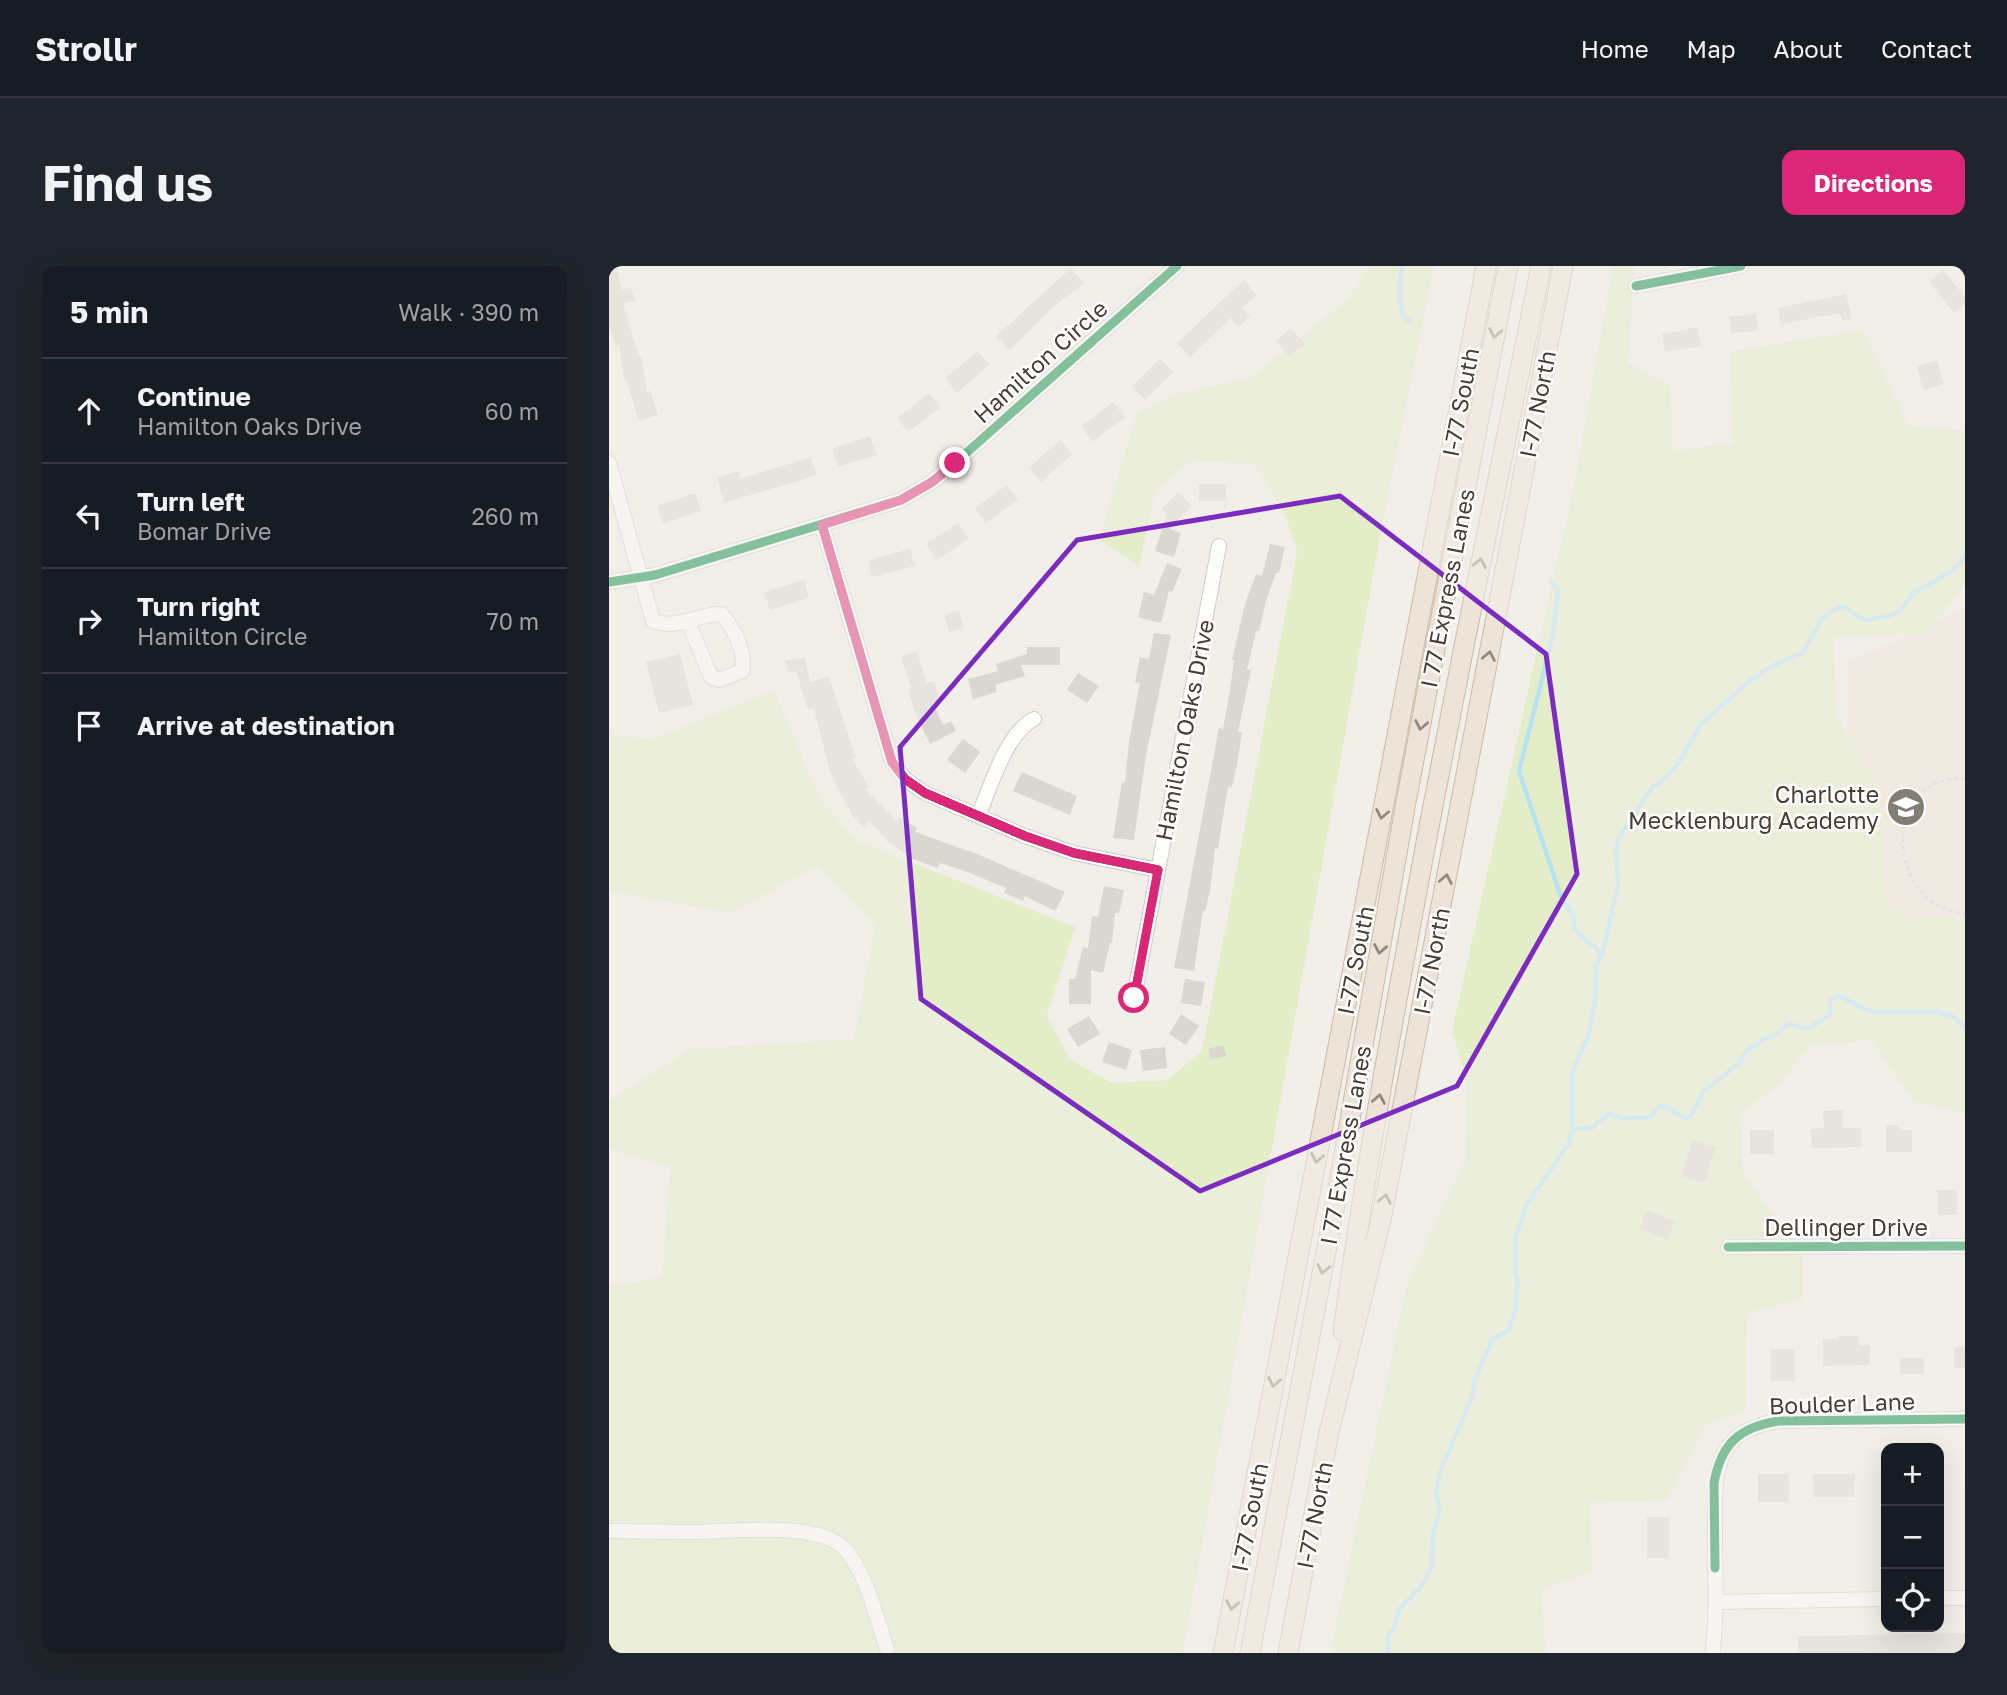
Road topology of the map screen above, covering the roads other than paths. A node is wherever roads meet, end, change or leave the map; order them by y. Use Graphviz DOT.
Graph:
graph roads {
  1 [pos="1177,266"];
  2 [pos="1486,266"];
  3 [pos="1508,266"];
  4 [pos="1541,266"];
  5 [pos="1563,266"];
  6 [pos="1741,266"];
  7 [pos="1636,286"];
  8 [pos="609,463"];
  9 [pos="822,525"];
  10 [pos="1219,546"];
  11 [pos="641,578"];
  12 [pos="609,582"];
  13 [pos="688,621"];
  14 [pos="1034,719"];
  15 [pos="978,816"];
  16 [pos="1158,870"];
  17 [pos="1134,998"];
  18 [pos="1965,1246"];
  19 [pos="1728,1247"];
  20 [pos="1965,1419"];
  21 [pos="1329,1432"];
  22 [pos="609,1531"];
  23 [pos="1944,1598"];
  24 [pos="1965,1598"];
  25 [pos="1881,1599"];
  26 [pos="1716,1602"];
  27 [pos="887,1649"];
  28 [pos="1223,1653"];
  29 [pos="1250,1653"];
  30 [pos="1287,1653"];
  31 [pos="1713,1653"];
  1 -- 9 [label="street, Hamilton Circle"];
  2 -- 28 [label="highway, I-77 South, one-way"];
  3 -- 29 [label="highway, I 77 Express Lanes, one-way"];
  21 -- 4 [label="highway, I 77 Express Lanes, one-way"];
  21 -- 5 [label="highway, I-77 North, one-way"];
  6 -- 7 [label="street"];
  8 -- 11 [label="street"];
  9 -- 11 [label="street, Hamilton Circle"];
  9 -- 15 [label="street"];
  10 -- 16 [label="street, Hamilton Oaks Drive"];
  11 -- 12 [label="street, Hamilton Circle"];
  11 -- 13 [label="street"];
  13 -- 13 [label="street"];
  14 -- 15 [label="street"];
  15 -- 16 [label="street"];
  16 -- 17 [label="street, Hamilton Oaks Drive"];
  18 -- 19 [label="street, Dellinger Drive"];
  20 -- 26 [label="street, Boulder Lane"];
  21 -- 30 [label="highway, I-77 North"];
  22 -- 27 [label="street"];
  23 -- 24 [label="street"];
  25 -- 26 [label="street"];
  26 -- 31 [label="street, Boulder Lane"];
}
